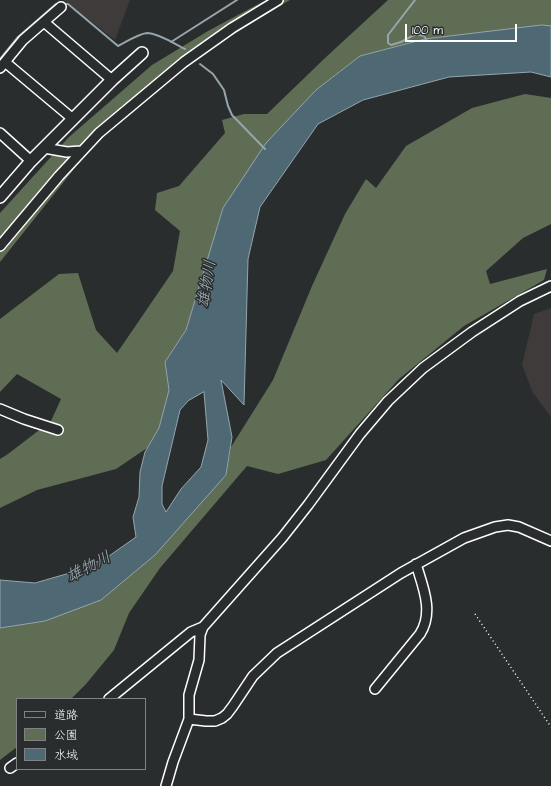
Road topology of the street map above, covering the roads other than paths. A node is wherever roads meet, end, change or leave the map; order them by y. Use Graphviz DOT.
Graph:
graph roads {
  1 [pos="278,0"];
  2 [pos="61,7"];
  3 [pos="44,22"];
  4 [pos="142,53"];
  5 [pos="2,65"];
  6 [pos="112,80"];
  7 [pos="73,119"];
  8 [pos="0,133"];
  9 [pos="44,148"];
  10 [pos="81,151"];
  11 [pos="31,161"];
  12 [pos="0,197"];
  13 [pos="0,246"];
  14 [pos="551,286"];
  15 [pos="0,409"];
  16 [pos="58,430"];
  17 [pos="551,541"];
  18 [pos="416,564"];
  19 [pos="203,627"];
  20 [pos="375,689"];
  21 [pos="109,698"];
  22 [pos="189,719"];
  23 [pos="166,786"];
  1 -- 10 [label="street"];
  2 -- 3 [label="street"];
  3 -- 5 [label="street"];
  3 -- 6 [label="street"];
  4 -- 6 [label="street"];
  5 -- 7 [label="street"];
  6 -- 7 [label="street"];
  7 -- 9 [label="street"];
  8 -- 11 [label="street"];
  9 -- 10 [label="street"];
  9 -- 11 [label="street"];
  10 -- 13 [label="street"];
  11 -- 12 [label="street"];
  14 -- 19 [label="street"];
  15 -- 16 [label="street"];
  17 -- 18 [label="street"];
  18 -- 20 [label="street"];
  18 -- 22 [label="street"];
  19 -- 21 [label="street"];
  19 -- 22 [label="street"];
  22 -- 23 [label="street"];
}
